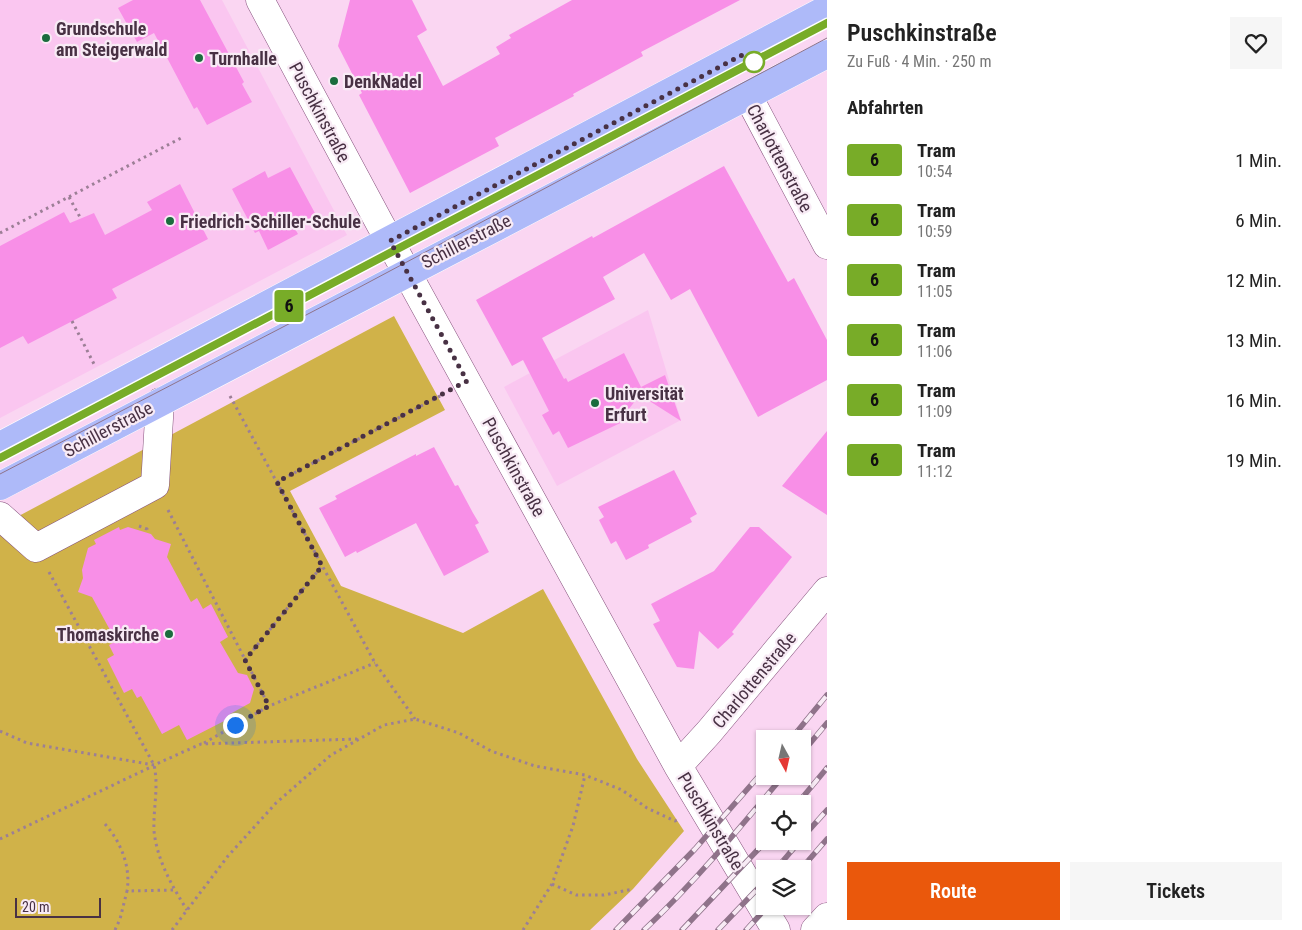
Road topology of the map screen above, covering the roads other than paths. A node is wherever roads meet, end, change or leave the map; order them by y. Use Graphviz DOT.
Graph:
graph roads {
  1 [pos="260,0"];
  2 [pos="827,9"];
  3 [pos="827,54"];
  4 [pos="748,96"];
  5 [pos="390,241"];
  6 [pos="827,246"];
  7 [pos="407,272"];
  8 [pos="160,402"];
  9 [pos="0,446"];
  10 [pos="0,486"];
  11 [pos="0,516"];
  12 [pos="827,591"];
  13 [pos="678,766"];
  14 [pos="827,917"];
  15 [pos="776,930"];
  16 [pos="815,930"];
  1 -- 5 [label="street, Puschkinstraße"];
  2 -- 5 [label="main road, Schillerstraße"];
  3 -- 4 [label="main road, Schillerstraße"];
  4 -- 6 [label="street, Charlottenstraße"];
  4 -- 7 [label="main road, Schillerstraße"];
  5 -- 7 [label="street, Puschkinstraße"];
  5 -- 9 [label="main road, Schillerstraße"];
  7 -- 8 [label="main road, Schillerstraße"];
  7 -- 13 [label="street, Puschkinstraße"];
  8 -- 10 [label="main road, Schillerstraße"];
  8 -- 11 [label="street"];
  12 -- 13 [label="street, Charlottenstraße"];
  13 -- 15 [label="street, Puschkinstraße"];
  14 -- 16 [label="street"];
}
